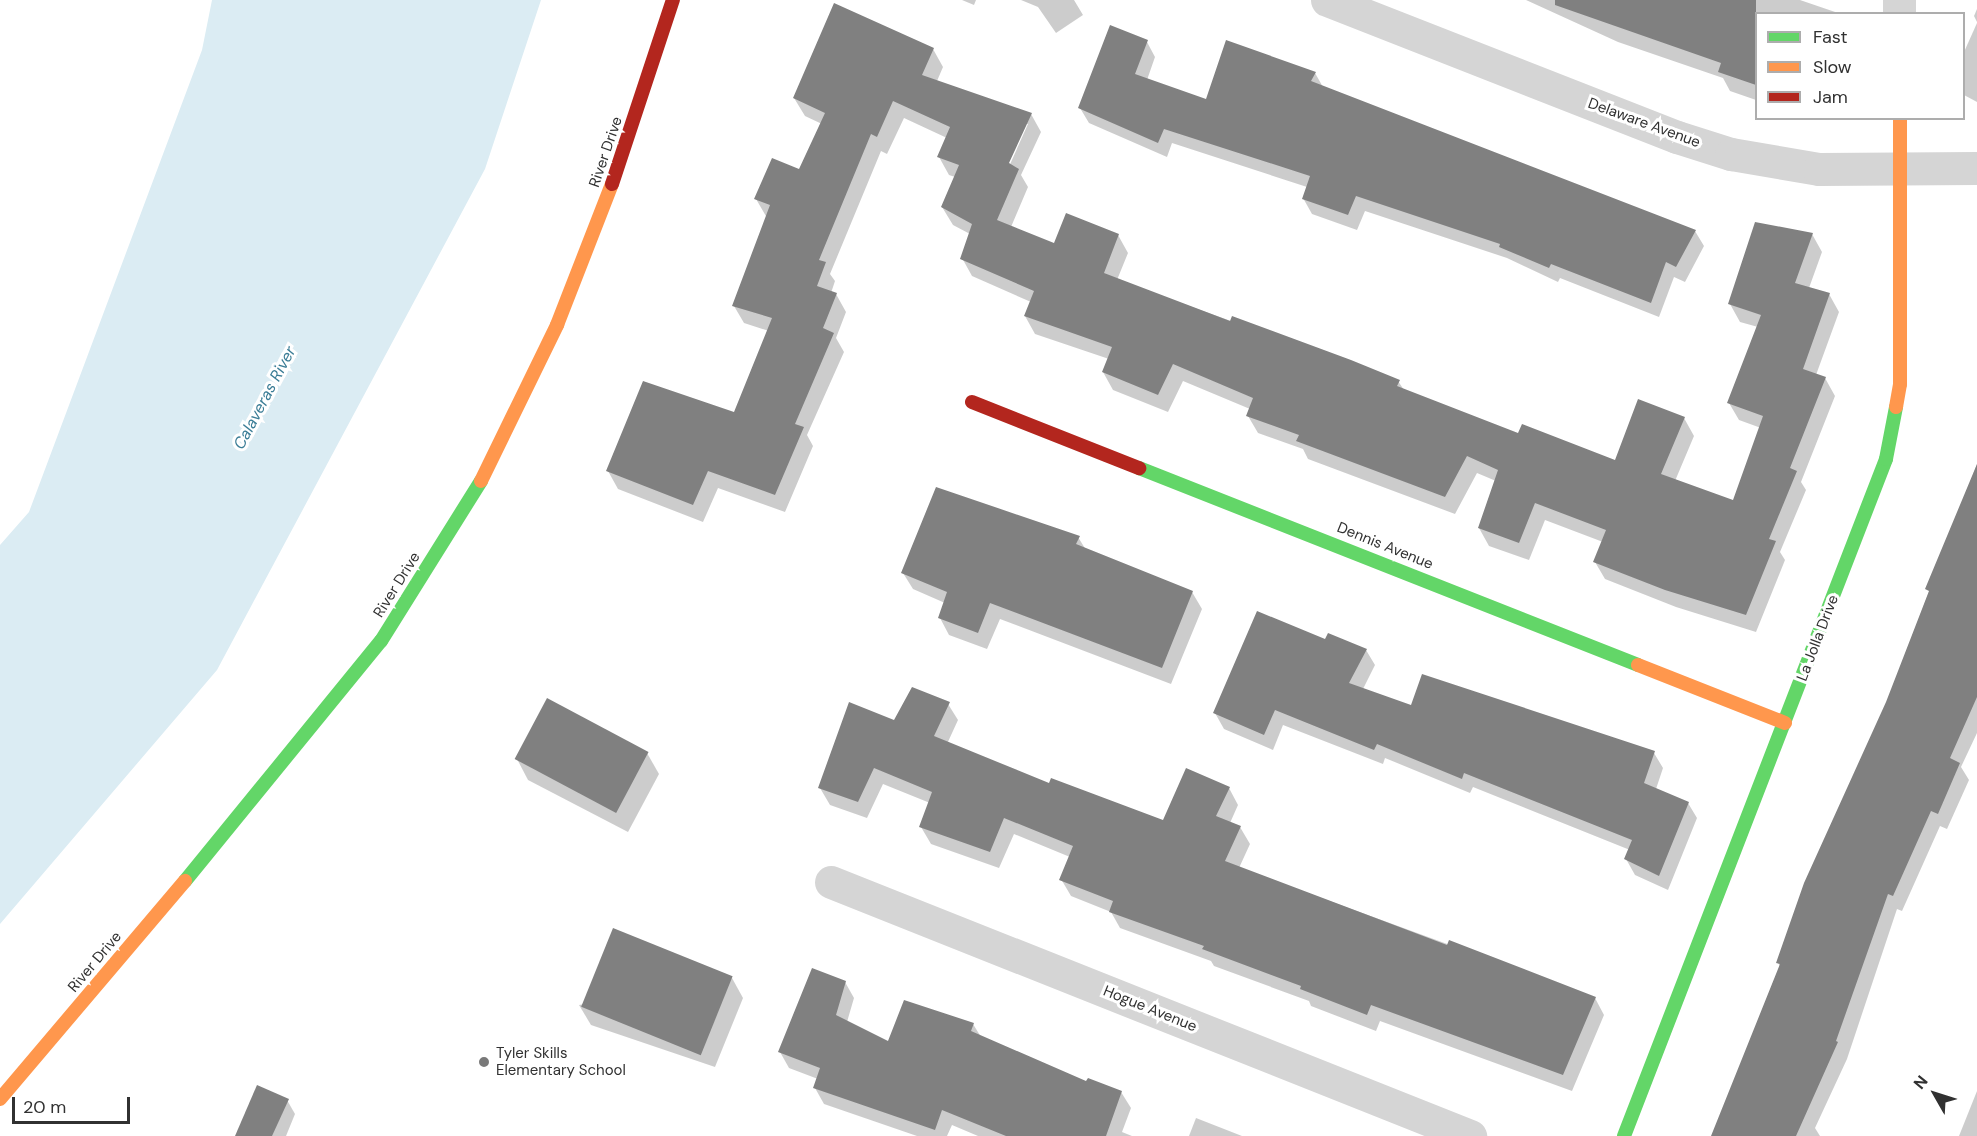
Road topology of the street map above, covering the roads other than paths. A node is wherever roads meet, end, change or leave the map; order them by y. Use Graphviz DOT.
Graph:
graph roads {
  1 [pos="673,0"];
  2 [pos="1327,0"];
  3 [pos="1900,120"];
  4 [pos="1900,168"];
  5 [pos="1977,168"];
  6 [pos="972,402"];
  7 [pos="1785,723"];
  8 [pos="831,882"];
  9 [pos="0,1099"];
  10 [pos="1470,1136"];
  11 [pos="1624,1136"];
  1 -- 9 [label="street, River Drive"];
  2 -- 4 [label="street, Delaware Avenue"];
  3 -- 4 [label="street, La Jolla Drive"];
  4 -- 5 [label="street, Delaware Avenue"];
  4 -- 7 [label="street, La Jolla Drive"];
  6 -- 7 [label="street, Dennis Avenue"];
  7 -- 11 [label="street, La Jolla Drive"];
  8 -- 10 [label="street, Hogue Avenue"];
}
